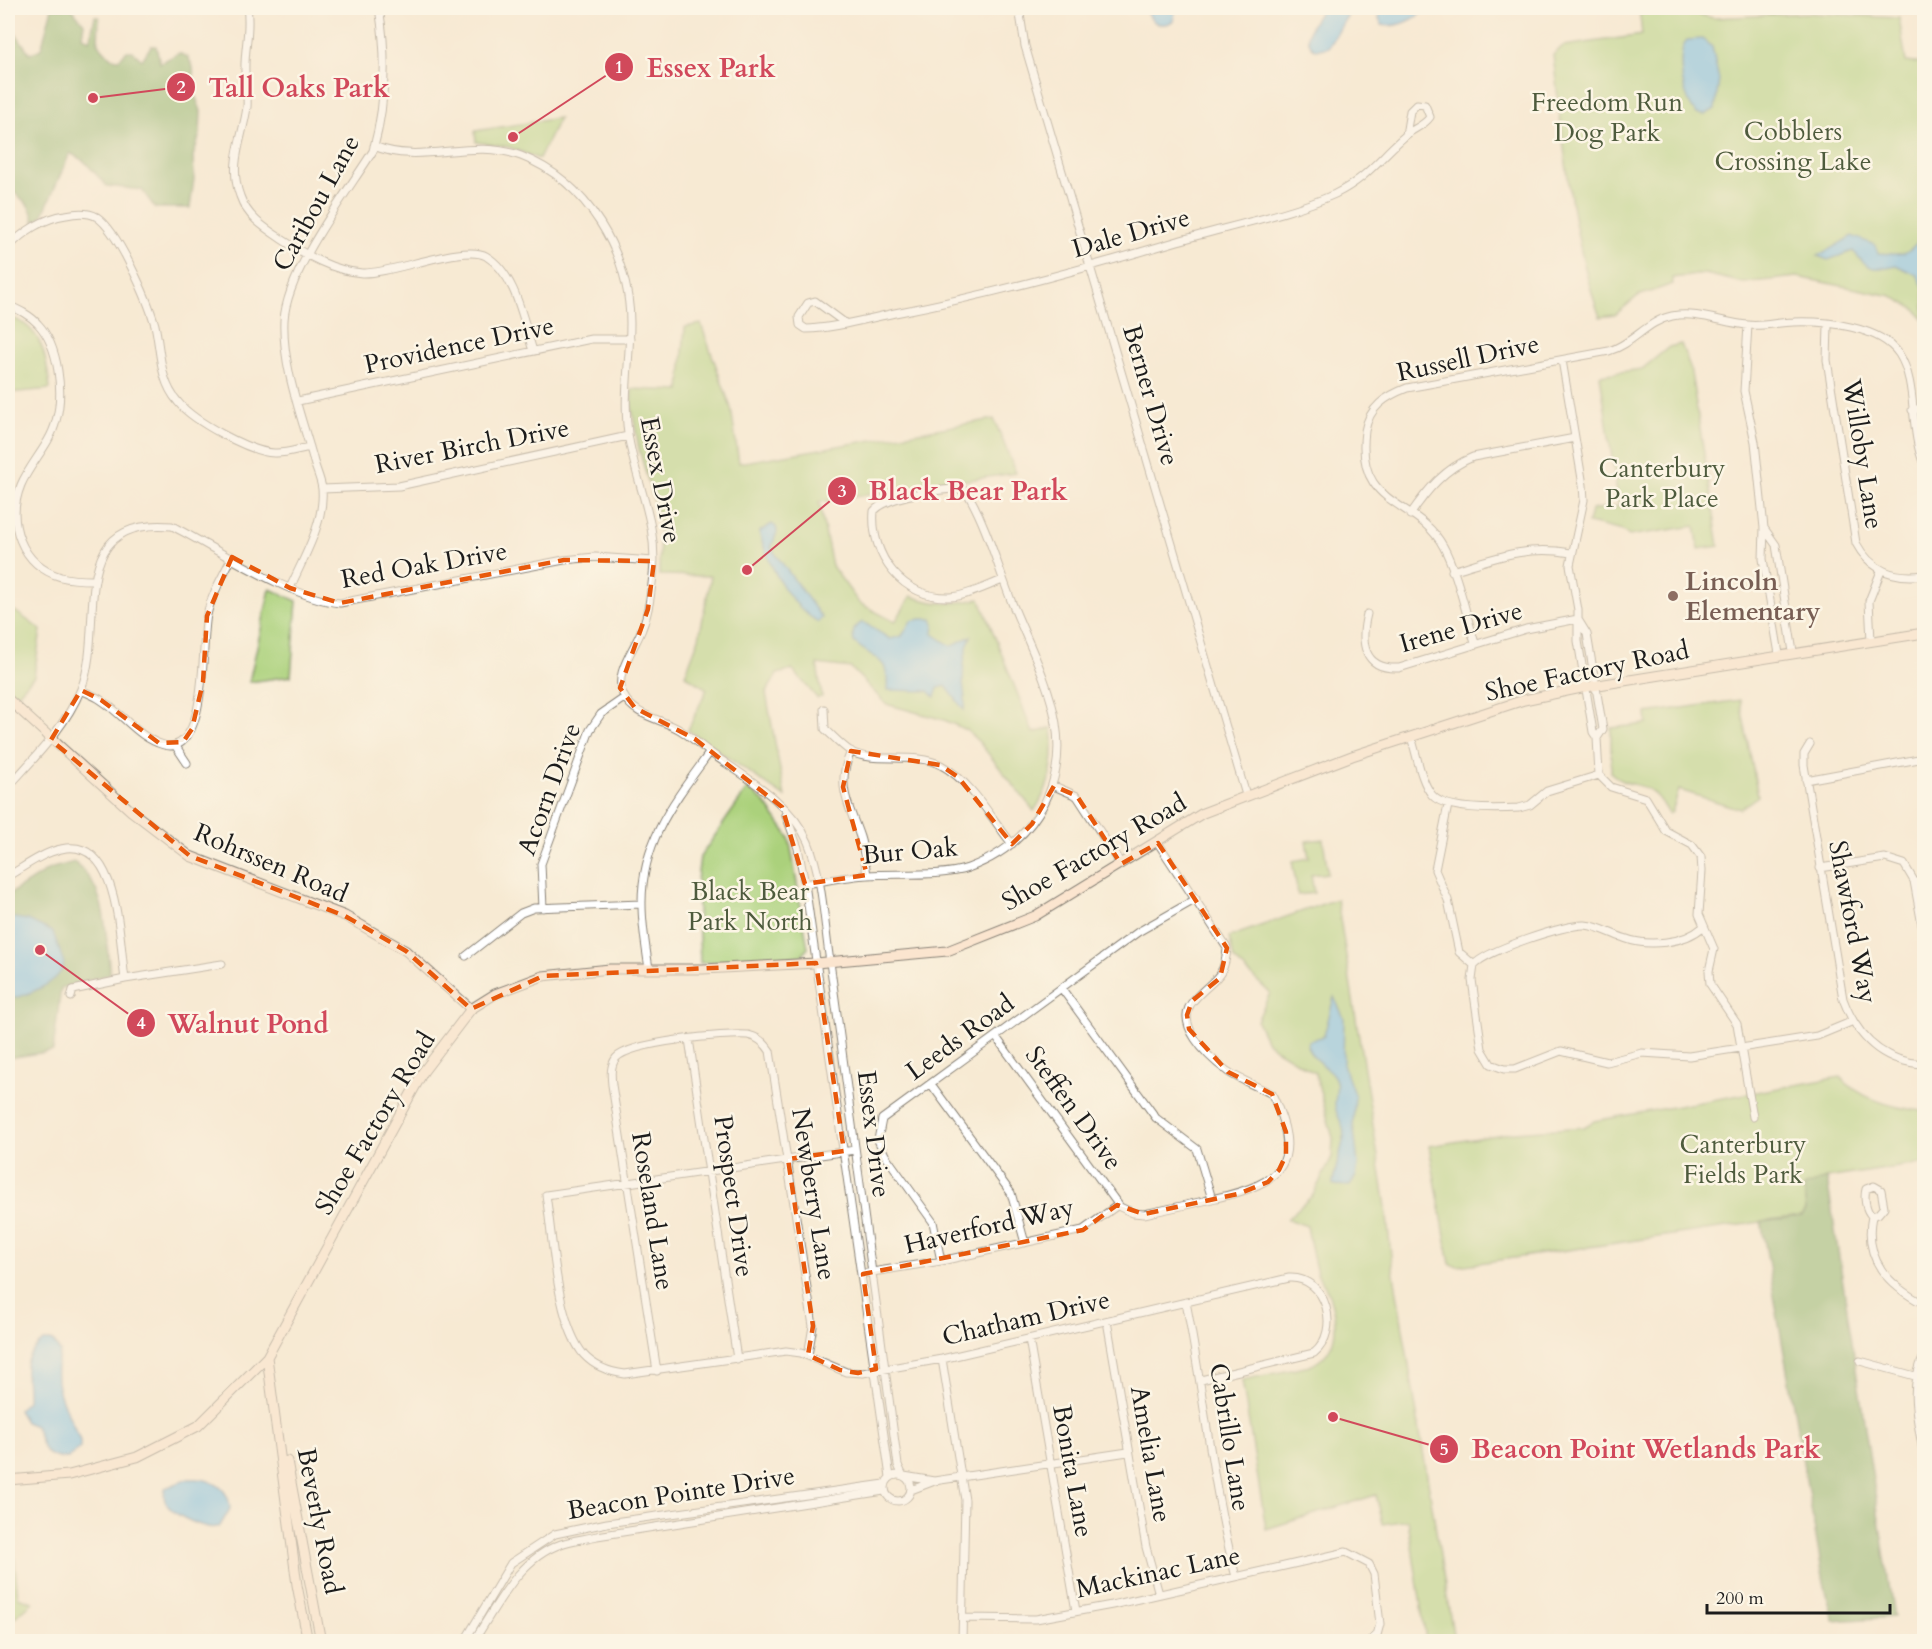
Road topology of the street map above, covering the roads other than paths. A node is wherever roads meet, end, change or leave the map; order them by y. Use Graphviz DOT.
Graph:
graph roads {
  1 [pos="247,8"];
  2 [pos="379,8"];
  3 [pos="1019,8"];
  4 [pos="1406,135"];
  5 [pos="374,146"];
  6 [pos="8,248"];
  7 [pos="308,256"];
  8 [pos="1091,266"];
  9 [pos="8,305"];
  10 [pos="845,323"];
  11 [pos="1748,325"];
  12 [pos="1828,325"];
  13 [pos="630,339"];
  14 [pos="532,351"];
  15 [pos="1562,360"];
  16 [pos="298,401"];
  17 [pos="1924,408"];
  18 [pos="1912,410"];
  19 [pos="628,436"];
  20 [pos="1575,438"];
  21 [pos="310,447"];
  22 [pos="1924,464"];
  23 [pos="322,489"];
  24 [pos="1410,515"];
  25 [pos="1764,528"];
  26 [pos="1571,553"];
  27 [pos="232,557"];
  28 [pos="654,561"];
  29 [pos="1452,571"];
  30 [pos="1881,571"];
  31 [pos="1924,575"];
  32 [pos="93,580"];
  33 [pos="1003,580"];
  34 [pos="290,588"];
  35 [pos="1367,614"];
  36 [pos="1578,619"];
  37 [pos="1924,633"];
  38 [pos="1871,641"];
  39 [pos="1475,643"];
  40 [pos="1792,652"];
  41 [pos="1779,654"];
  42 [pos="1596,685"];
  43 [pos="1586,687"];
  44 [pos="81,690"];
  45 [pos="624,698"];
  46 [pos="8,699"];
  47 [pos="824,709"];
  48 [pos="1411,737"];
  49 [pos="1597,738"];
  50 [pos="51,740"];
  51 [pos="1810,744"];
  52 [pos="175,745"];
  53 [pos="851,751"];
  54 [pos="710,752"];
  55 [pos="1924,758"];
  56 [pos="187,763"];
  57 [pos="1599,775"];
  58 [pos="1806,780"];
  59 [pos="1054,786"];
  60 [pos="8,787"];
  61 [pos="1246,795"];
  62 [pos="1448,805"];
  63 [pos="782,807"];
  64 [pos="1158,843"];
  65 [pos="1012,844"];
  66 [pos="1121,864"];
  67 [pos="1820,868"];
  68 [pos="867,875"];
  69 [pos="8,876"];
  70 [pos="818,882"];
  71 [pos="805,884"];
  72 [pos="1196,899"];
  73 [pos="642,904"];
  74 [pos="543,908"];
  75 [pos="1703,927"];
  76 [pos="1924,936"];
  77 [pos="466,956"];
  78 [pos="830,962"];
  79 [pos="816,963"];
  80 [pos="222,964"];
  81 [pos="1474,965"];
  82 [pos="648,969"];
  83 [pos="125,980"];
  84 [pos="1062,988"];
  85 [pos="71,997"];
  86 [pos="471,1009"];
  87 [pos="1851,1022"];
  88 [pos="996,1037"];
  89 [pos="689,1039"];
  90 [pos="1742,1048"];
  91 [pos="1924,1064"];
  92 [pos="930,1084"];
  93 [pos="1753,1117"];
  94 [pos="855,1150"];
  95 [pos="844,1151"];
  96 [pos="788,1159"];
  97 [pos="709,1171"];
  98 [pos="626,1183"];
  99 [pos="1212,1199"];
  100 [pos="1118,1205"];
  101 [pos="1872,1216"];
  102 [pos="1024,1243"];
  103 [pos="941,1261"];
  104 [pos="871,1273"];
  105 [pos="862,1274"];
  106 [pos="1186,1302"];
  107 [pos="1924,1304"];
  108 [pos="1107,1320"];
  109 [pos="1029,1339"];
  110 [pos="808,1355"];
  111 [pos="1924,1356"];
  112 [pos="267,1357"];
  113 [pos="736,1359"];
  114 [pos="942,1359"];
  115 [pos="1860,1360"];
  116 [pos="880,1368"];
  117 [pos="657,1371"];
  118 [pos="1915,1376"];
  119 [pos="1202,1380"];
  120 [pos="275,1408"];
  121 [pos="1128,1452"];
  122 [pos="1924,1458"];
  123 [pos="1051,1464"];
  124 [pos="904,1476"];
  125 [pos="890,1477"];
  126 [pos="961,1477"];
  127 [pos="8,1480"];
  128 [pos="934,1481"];
  129 [pos="885,1487"];
  130 [pos="911,1490"];
  131 [pos="539,1544"];
  132 [pos="544,1553"];
  133 [pos="1236,1577"];
  134 [pos="1159,1594"];
  135 [pos="1076,1611"];
  136 [pos="963,1618"];
  137 [pos="308,1641"];
  138 [pos="321,1641"];
  139 [pos="464,1641"];
  140 [pos="473,1641"];
  141 [pos="962,1641"];
  142 [pos="1370,1641"];
  1 -- 7 [label="street"];
  2 -- 5 [label="street, Caribou Lane"];
  3 -- 8 [label="street, Berner Drive"];
  4 -- 4 [label="street, Dale Drive"];
  4 -- 8 [label="street, Dale Drive"];
  5 -- 7 [label="street, Caribou Lane"];
  5 -- 13 [label="street, Essex Drive"];
  6 -- 21 [label="street"];
  7 -- 14 [label="street"];
  7 -- 16 [label="street, Caribou Lane"];
  8 -- 10 [label="street, Dale Drive"];
  8 -- 61 [label="street, Berner Drive"];
  9 -- 32 [label="street"];
  10 -- 10 [label="street, Dale Drive"];
  11 -- 12 [label="street, Russell Drive"];
  11 -- 15 [label="street, Russell Drive"];
  11 -- 25 [label="street"];
  12 -- 18 [label="street, Russell Drive"];
  12 -- 30 [label="street, Willoby Lane"];
  13 -- 14 [label="street, Providence Drive"];
  13 -- 19 [label="street, Essex Drive"];
  14 -- 16 [label="street, Providence Drive"];
  15 -- 20 [label="street"];
  15 -- 24 [label="street, Russell Drive"];
  16 -- 21 [label="street, Caribou Lane"];
  17 -- 18 [label="street"];
  18 -- 22 [label="street, Russell Drive"];
  19 -- 23 [label="street, River Birch Drive"];
  19 -- 28 [label="street, Essex Drive"];
  20 -- 24 [label="street"];
  20 -- 26 [label="street"];
  21 -- 23 [label="street, Caribou Lane"];
  23 -- 34 [label="street, Caribou Lane"];
  24 -- 29 [label="street, Russell Drive"];
  25 -- 40 [label="street"];
  25 -- 41 [label="street"];
  26 -- 29 [label="street"];
  26 -- 36 [label="street"];
  27 -- 32 [label="street, Red Oak Drive"];
  27 -- 34 [label="street, Red Oak Drive"];
  27 -- 52 [label="street"];
  28 -- 34 [label="street, Red Oak Drive"];
  28 -- 45 [label="street, Essex Drive"];
  29 -- 39 [label="street, Russell Drive"];
  30 -- 31 [label="street"];
  30 -- 38 [label="street"];
  32 -- 44 [label="street, Red Oak Drive"];
  33 -- 33 [label="street, Bur Oak"];
  33 -- 59 [label="street, Bur Oak"];
  35 -- 39 [label="street, Irene Drive"];
  36 -- 39 [label="street, Irene Drive"];
  36 -- 42 [label="street"];
  36 -- 43 [label="street"];
  37 -- 38 [label="street, Shoe Factory Road"];
  38 -- 40 [label="street, Shoe Factory Road"];
  40 -- 41 [label="street, Shoe Factory Road"];
  41 -- 42 [label="street, Shoe Factory Road"];
  42 -- 43 [label="street, Shoe Factory Road"];
  42 -- 49 [label="street"];
  43 -- 48 [label="street, Shoe Factory Road"];
  43 -- 49 [label="street"];
  44 -- 50 [label="street, Red Oak Drive"];
  44 -- 52 [label="street"];
  45 -- 54 [label="street, Essex Drive"];
  45 -- 74 [label="street, Acorn Drive"];
  46 -- 50 [label="street, Rohrssen Road"];
  47 -- 53 [label="street"];
  48 -- 61 [label="street, Shoe Factory Road"];
  48 -- 62 [label="street"];
  49 -- 57 [label="street"];
  50 -- 60 [label="street, Red Oak Drive"];
  50 -- 86 [label="street, Rohrssen Road"];
  51 -- 58 [label="street, Shawford Way"];
  52 -- 56 [label="street"];
  53 -- 65 [label="street"];
  53 -- 68 [label="street"];
  54 -- 63 [label="street, Essex Drive"];
  54 -- 73 [label="street"];
  55 -- 58 [label="street"];
  57 -- 62 [label="street"];
  57 -- 75 [label="street"];
  58 -- 67 [label="street, Shawford Way"];
  59 -- 65 [label="street, Bur Oak"];
  59 -- 66 [label="street"];
  61 -- 64 [label="street, Shoe Factory Road"];
  62 -- 81 [label="street"];
  63 -- 70 [label="street, Essex Drive"];
  63 -- 71 [label="street, Essex Drive"];
  64 -- 66 [label="street, Shoe Factory Road"];
  64 -- 72 [label="street"];
  65 -- 68 [label="street, Bur Oak"];
  66 -- 78 [label="street, Shoe Factory Road"];
  67 -- 76 [label="street"];
  67 -- 87 [label="street, Shawford Way"];
  68 -- 70 [label="street, Bur Oak"];
  69 -- 83 [label="street"];
  70 -- 71 [label="street, Bur Oak"];
  70 -- 78 [label="street, Essex Drive"];
  71 -- 79 [label="street, Essex Drive"];
  72 -- 84 [label="street, Leeds Road"];
  72 -- 99 [label="street"];
  73 -- 74 [label="street"];
  73 -- 82 [label="street"];
  74 -- 77 [label="street"];
  75 -- 81 [label="street"];
  75 -- 90 [label="street"];
  78 -- 79 [label="street, Shoe Factory Road"];
  78 -- 94 [label="street, Essex Drive"];
  79 -- 82 [label="street, Shoe Factory Road"];
  79 -- 95 [label="street, Essex Drive"];
  80 -- 83 [label="street"];
  81 -- 90 [label="street"];
  82 -- 86 [label="street, Shoe Factory Road"];
  83 -- 85 [label="street"];
  84 -- 88 [label="street, Leeds Road"];
  84 -- 99 [label="street"];
  86 -- 112 [label="street, Shoe Factory Road"];
  87 -- 90 [label="street"];
  87 -- 91 [label="street, Shawford Way"];
  88 -- 92 [label="street, Leeds Road"];
  88 -- 100 [label="street, Steffen Drive"];
  89 -- 96 [label="street, Newberry Lane"];
  89 -- 97 [label="street, Prospect Drive"];
  89 -- 98 [label="street, Roseland Lane"];
  90 -- 93 [label="street"];
  92 -- 102 [label="street"];
  92 -- 103 [label="street, Leeds Road"];
  94 -- 95 [label="street"];
  94 -- 104 [label="street, Essex Drive"];
  95 -- 96 [label="street"];
  95 -- 105 [label="street, Essex Drive"];
  96 -- 97 [label="street"];
  96 -- 110 [label="street, Newberry Lane"];
  97 -- 98 [label="street"];
  97 -- 113 [label="street, Prospect Drive"];
  98 -- 117 [label="street, Roseland Lane"];
  98 -- 117 [label="street, Chatham Drive"];
  99 -- 100 [label="street"];
  100 -- 102 [label="street, Haverford Way"];
  101 -- 107 [label="street"];
  102 -- 103 [label="street, Haverford Way"];
  103 -- 104 [label="street, Haverford Way"];
  104 -- 105 [label="street, Haverford Way"];
  104 -- 116 [label="street, Essex Drive"];
  105 -- 116 [label="street, Essex Drive"];
  106 -- 108 [label="street, Chatham Drive"];
  106 -- 119 [label="street, Cabrillo Lane"];
  106 -- 119 [label="street, Chatham Drive"];
  108 -- 109 [label="street, Chatham Drive"];
  108 -- 121 [label="street, Amelia Lane"];
  109 -- 114 [label="street, Chatham Drive"];
  109 -- 123 [label="street, Bonita Lane"];
  110 -- 113 [label="street, Chatham Drive"];
  110 -- 116 [label="street, Chatham Drive"];
  111 -- 118 [label="street"];
  112 -- 120 [label="street, Beverly Road"];
  112 -- 127 [label="street, Shoe Factory Road"];
  113 -- 117 [label="street, Chatham Drive"];
  114 -- 116 [label="street, Chatham Drive"];
  114 -- 126 [label="street"];
  115 -- 118 [label="street"];
  116 -- 124 [label="street, Essex Drive"];
  116 -- 125 [label="street, Essex Drive"];
  118 -- 122 [label="street"];
  119 -- 133 [label="street, Cabrillo Lane"];
  120 -- 137 [label="street, Beverly Road"];
  120 -- 138 [label="street, Beverly Road"];
  121 -- 123 [label="street"];
  121 -- 134 [label="street, Amelia Lane"];
  123 -- 126 [label="street"];
  123 -- 135 [label="street, Bonita Lane"];
  124 -- 125 [label="street"];
  124 -- 128 [label="street"];
  124 -- 130 [label="street"];
  125 -- 129 [label="street"];
  126 -- 128 [label="street"];
  126 -- 136 [label="street"];
  128 -- 130 [label="street"];
  129 -- 130 [label="street"];
  129 -- 131 [label="street, Beacon Pointe Drive"];
  129 -- 132 [label="street, Beacon Pointe Drive"];
  131 -- 132 [label="street"];
  131 -- 139 [label="street, Beacon Pointe Drive"];
  132 -- 140 [label="street, Beacon Pointe Drive"];
  133 -- 134 [label="street, Mackinac Lane"];
  133 -- 142 [label="street, Mackinac Lane"];
  134 -- 135 [label="street, Mackinac Lane"];
  135 -- 136 [label="street, Mackinac Lane"];
  136 -- 141 [label="street"];
}
